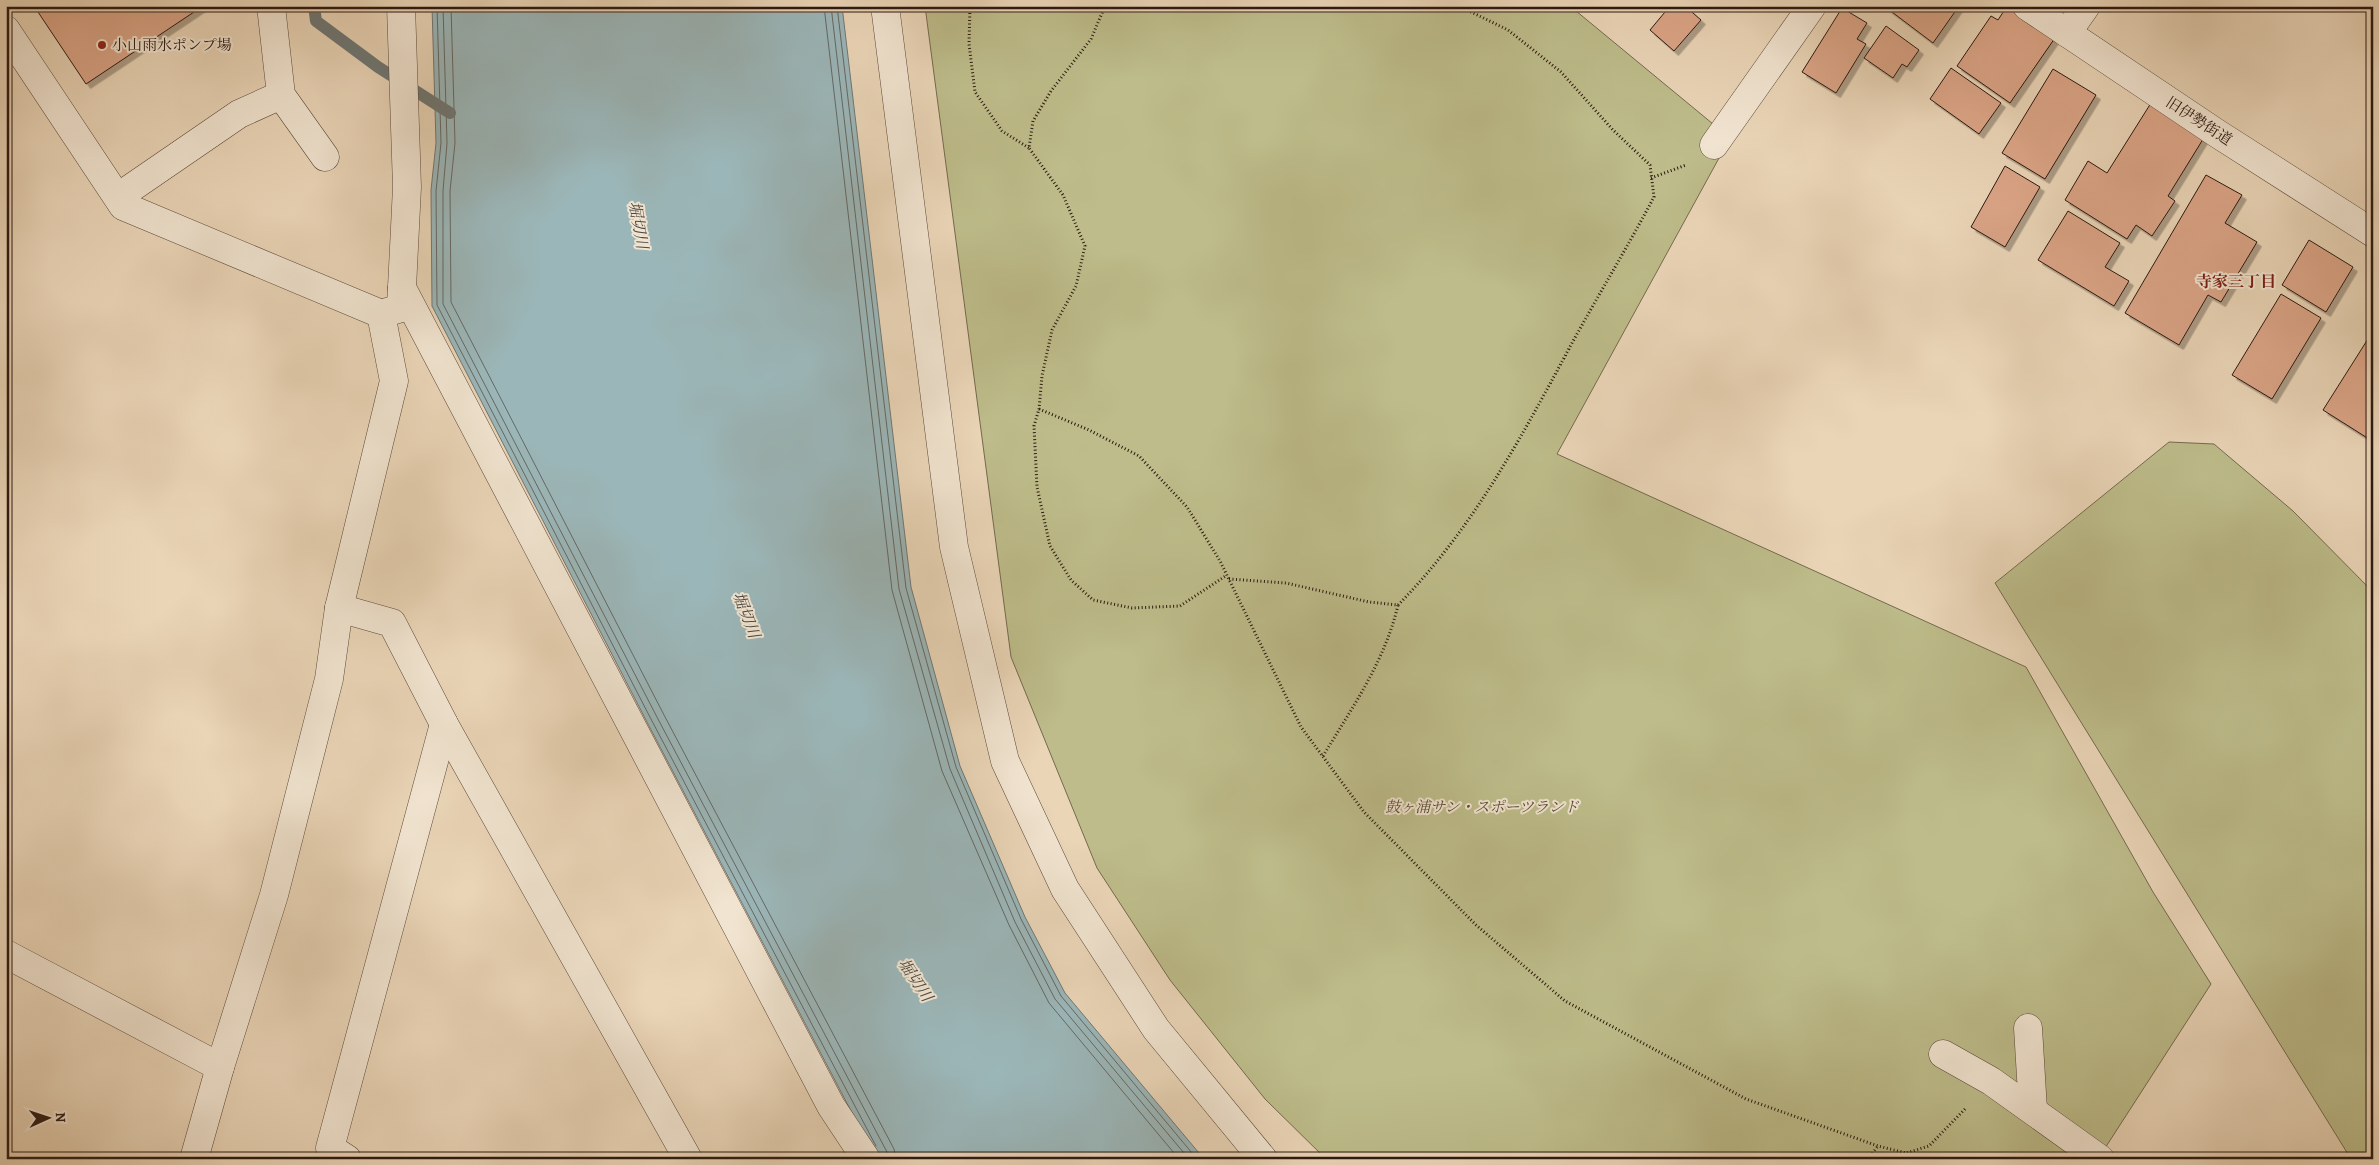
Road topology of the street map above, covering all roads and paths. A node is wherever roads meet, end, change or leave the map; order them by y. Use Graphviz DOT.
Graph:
graph roads {
  1 [pos="270,6"];
  2 [pos="401,6"];
  3 [pos="885,6"];
  4 [pos="970,6"];
  5 [pos="1104,6"];
  6 [pos="1459,6"];
  7 [pos="1812,6"];
  8 [pos="2027,6"];
  9 [pos="2086,6"];
  10 [pos="6,30"];
  11 [pos="2067,33"];
  12 [pos="281,95"];
  13 [pos="1714,145"];
  14 [pos="1029,148"];
  15 [pos="324,157"];
  16 [pos="118,197"];
  17 [pos="2373,234"];
  18 [pos="402,288"];
  19 [pos="381,314"];
  20 [pos="1039,408"];
  21 [pos="1227,575"];
  22 [pos="1229,579"];
  23 [pos="1398,605"];
  24 [pos="339,608"];
  25 [pos="444,724"];
  26 [pos="1323,756"];
  27 [pos="6,954"];
  28 [pos="2028,1028"];
  29 [pos="1943,1054"];
  30 [pos="220,1068"];
  31 [pos="1991,1081"];
  32 [pos="2033,1110"];
  33 [pos="1878,1146"];
  34 [pos="194,1159"];
  35 [pos="347,1159"];
  36 [pos="688,1159"];
  37 [pos="866,1159"];
  38 [pos="1263,1159"];
  39 [pos="1868,1159"];
  40 [pos="2100,1159"];
  1 -- 12 [label="street"];
  2 -- 18 [label="street"];
  3 -- 38 [label="street"];
  4 -- 14 [label="path"];
  5 -- 14 [label="path"];
  6 -- 23 [label="path"];
  7 -- 13 [label="street"];
  8 -- 11 [label="street, 旧伊勢街道"];
  9 -- 11 [label="street"];
  10 -- 16 [label="street"];
  11 -- 17 [label="street, 旧伊勢街道"];
  12 -- 15 [label="street"];
  12 -- 16 [label="street"];
  14 -- 20 [label="path"];
  16 -- 19 [label="street"];
  18 -- 19 [label="street"];
  18 -- 37 [label="street"];
  19 -- 24 [label="street"];
  20 -- 21 [label="path"];
  20 -- 21 [label="path"];
  21 -- 22 [label="path"];
  22 -- 23 [label="path"];
  22 -- 26 [label="path"];
  23 -- 26 [label="path"];
  24 -- 25 [label="street"];
  24 -- 30 [label="street"];
  25 -- 35 [label="street"];
  25 -- 36 [label="street"];
  26 -- 33 [label="path"];
  27 -- 30 [label="street"];
  28 -- 32 [label="street"];
  29 -- 31 [label="street"];
  30 -- 34 [label="street"];
  31 -- 32 [label="street"];
  31 -- 33 [label="path"];
  32 -- 40 [label="street"];
  33 -- 39 [label="path"];
}
